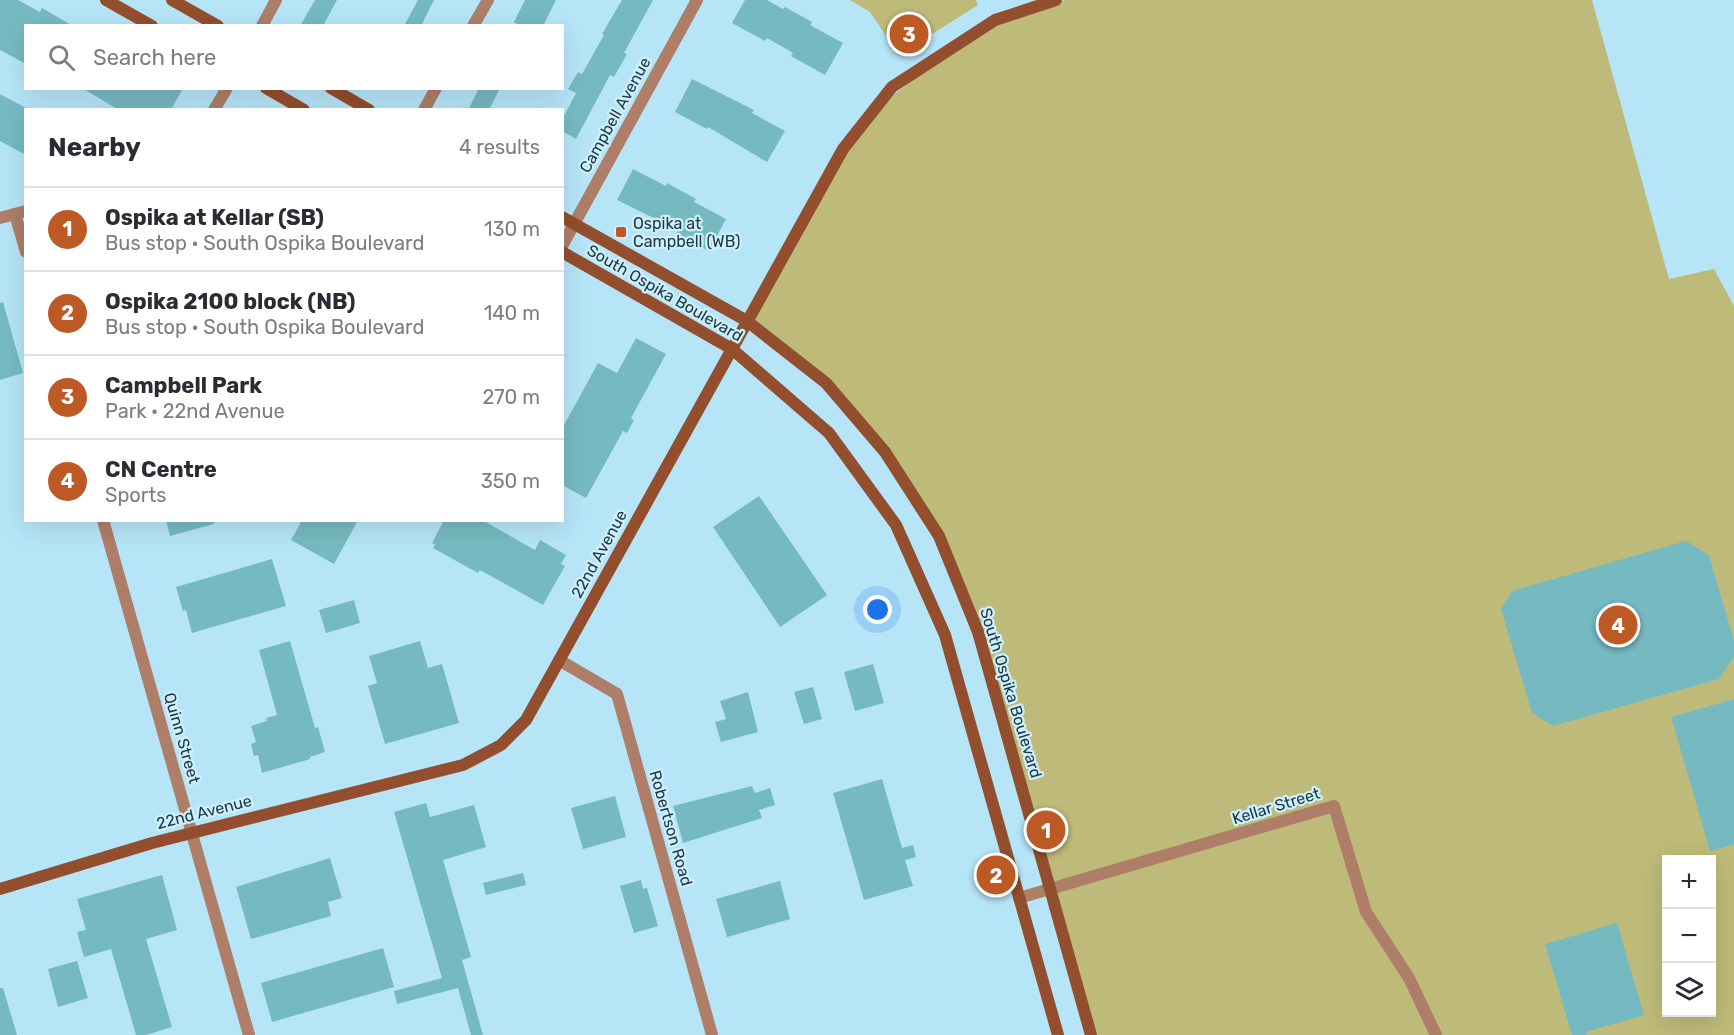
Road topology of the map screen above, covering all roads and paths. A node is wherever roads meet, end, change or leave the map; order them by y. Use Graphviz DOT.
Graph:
graph roads {
  1 [pos="106,0"];
  2 [pos="172,0"];
  3 [pos="276,0"];
  4 [pos="488,0"];
  5 [pos="697,0"];
  6 [pos="1056,0"];
  7 [pos="148,24"];
  8 [pos="214,24"];
  9 [pos="263,24"];
  10 [pos="474,24"];
  11 [pos="226,90"];
  12 [pos="269,90"];
  13 [pos="334,90"];
  14 [pos="435,90"];
  15 [pos="215,108"];
  16 [pos="301,108"];
  17 [pos="366,108"];
  18 [pos="425,108"];
  19 [pos="20,213"];
  20 [pos="564,218"];
  21 [pos="0,219"];
  22 [pos="574,224"];
  23 [pos="24,239"];
  24 [pos="564,242"];
  25 [pos="564,253"];
  26 [pos="747,321"];
  27 [pos="732,349"];
  28 [pos="104,522"];
  29 [pos="559,660"];
  30 [pos="192,832"];
  31 [pos="0,889"];
  32 [pos="1051,890"];
  33 [pos="1019,898"];
  34 [pos="249,1035"];
  35 [pos="712,1035"];
  36 [pos="1058,1035"];
  37 [pos="1091,1035"];
  38 [pos="1436,1035"];
  1 -- 7 [label="main road"];
  2 -- 8 [label="main road"];
  3 -- 9 [label="street"];
  4 -- 10 [label="street"];
  5 -- 22 [label="street, Campbell Avenue"];
  6 -- 26 [label="main road, 22nd Avenue"];
  11 -- 15 [label="street"];
  12 -- 16 [label="main road"];
  13 -- 17 [label="main road"];
  14 -- 18 [label="street"];
  19 -- 21 [label="street"];
  19 -- 23 [label="street"];
  20 -- 22 [label="main road, South Ospika Boulevard"];
  22 -- 24 [label="street, Campbell Avenue"];
  22 -- 26 [label="main road, South Ospika Boulevard"];
  25 -- 27 [label="main road, South Ospika Boulevard"];
  26 -- 27 [label="main road, 22nd Avenue"];
  26 -- 32 [label="main road, South Ospika Boulevard"];
  27 -- 29 [label="main road, 22nd Avenue"];
  27 -- 33 [label="main road, South Ospika Boulevard"];
  28 -- 30 [label="street, Quinn Street"];
  29 -- 30 [label="main road, 22nd Avenue"];
  29 -- 35 [label="street, Robertson Road"];
  30 -- 31 [label="main road, 22nd Avenue"];
  30 -- 34 [label="street, Quinn Street"];
  32 -- 33 [label="street, Kellar Street"];
  32 -- 37 [label="main road, South Ospika Boulevard"];
  32 -- 38 [label="street, Kellar Street"];
  33 -- 36 [label="main road, South Ospika Boulevard"];
}
